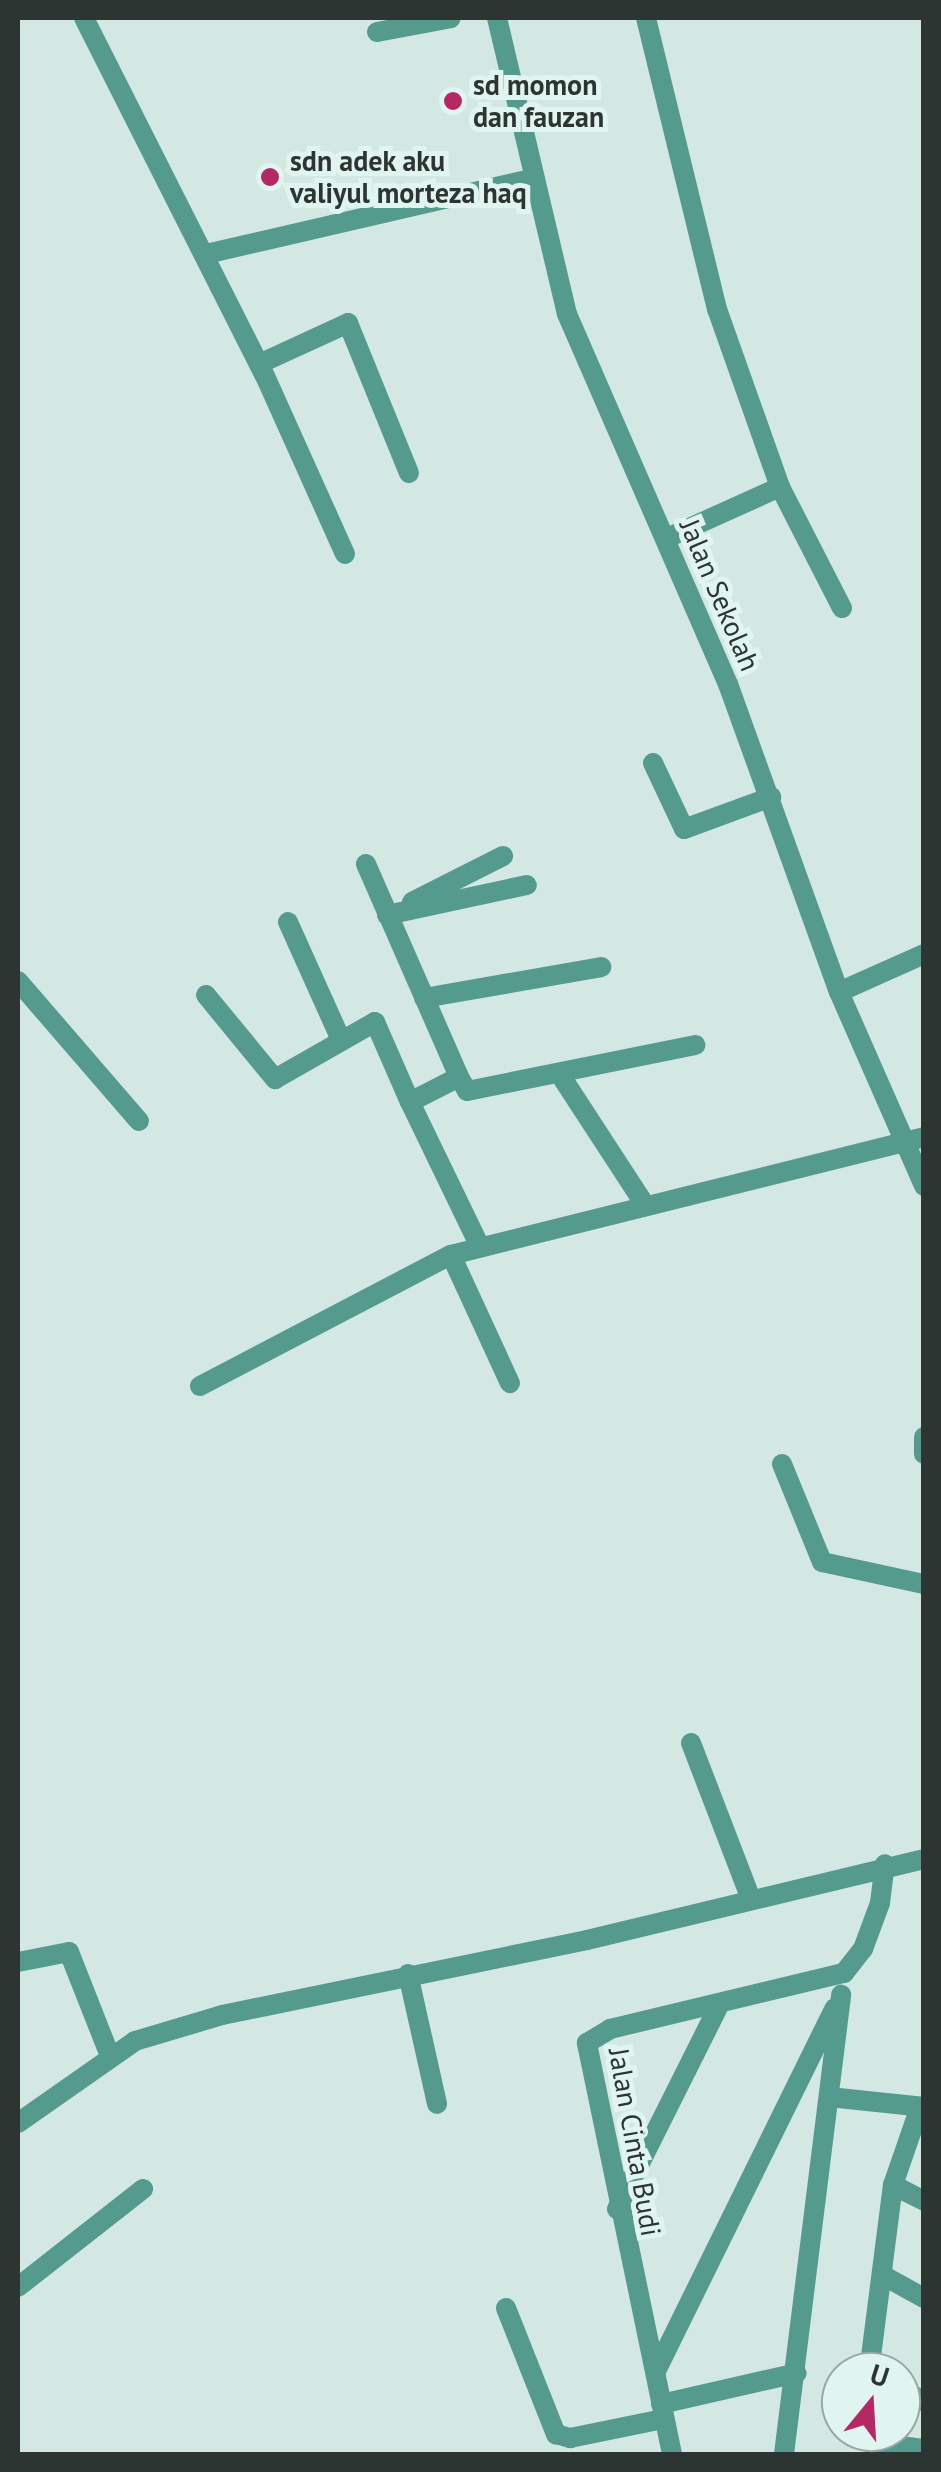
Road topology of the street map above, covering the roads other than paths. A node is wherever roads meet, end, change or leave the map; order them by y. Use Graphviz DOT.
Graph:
graph roads {
  1 [pos="84,18"];
  2 [pos="451,18"];
  3 [pos="498,18"];
  4 [pos="646,18"];
  5 [pos="377,32"];
  6 [pos="534,178"];
  7 [pos="206,254"];
  8 [pos="259,364"];
  9 [pos="409,473"];
  10 [pos="780,487"];
  11 [pos="667,538"];
  12 [pos="345,554"];
  13 [pos="842,608"];
  14 [pos="653,763"];
  15 [pos="771,797"];
  16 [pos="503,856"];
  17 [pos="366,864"];
  18 [pos="526,886"];
  19 [pos="388,914"];
  20 [pos="288,922"];
  21 [pos="924,954"];
  22 [pos="601,967"];
  23 [pos="18,981"];
  24 [pos="839,992"];
  25 [pos="206,995"];
  26 [pos="424,998"];
  27 [pos="340,1040"];
  28 [pos="695,1046"];
  29 [pos="559,1073"];
  30 [pos="459,1078"];
  31 [pos="410,1102"];
  32 [pos="140,1121"];
  33 [pos="924,1137"];
  34 [pos="903,1145"];
  35 [pos="924,1186"];
  36 [pos="645,1206"];
  37 [pos="479,1245"];
  38 [pos="451,1255"];
  39 [pos="510,1383"];
  40 [pos="200,1386"];
  41 [pos="924,1437"];
  42 [pos="924,1454"];
  43 [pos="782,1464"];
  44 [pos="924,1584"];
  45 [pos="691,1743"];
  46 [pos="924,1859"];
  47 [pos="885,1864"];
  48 [pos="750,1899"];
  49 [pos="18,1962"];
  50 [pos="844,1973"];
  51 [pos="408,1974"];
  52 [pos="842,1995"];
  53 [pos="720,2002"];
  54 [pos="110,2056"];
  55 [pos="829,2097"];
  56 [pos="438,2104"];
  57 [pos="921,2108"];
  58 [pos="18,2123"];
  59 [pos="893,2185"];
  60 [pos="143,2188"];
  61 [pos="924,2201"];
  62 [pos="618,2209"];
  63 [pos="884,2276"];
  64 [pos="18,2288"];
  65 [pos="924,2298"];
  66 [pos="506,2308"];
  67 [pos="872,2352"];
  68 [pos="657,2369"];
  69 [pos="797,2373"];
  70 [pos="662,2412"];
  71 [pos="672,2454"];
  72 [pos="784,2454"];
  1 -- 7 [label="street"];
  2 -- 5 [label="street"];
  3 -- 6 [label="street, Jalan Sekolah"];
  4 -- 10 [label="street"];
  6 -- 7 [label="street"];
  6 -- 11 [label="street, Jalan Sekolah"];
  7 -- 8 [label="street"];
  8 -- 9 [label="street"];
  8 -- 12 [label="street"];
  10 -- 11 [label="street"];
  10 -- 13 [label="street"];
  11 -- 15 [label="street, Jalan Sekolah"];
  14 -- 15 [label="street"];
  15 -- 24 [label="street, Jalan Sekolah"];
  16 -- 19 [label="street"];
  17 -- 19 [label="street"];
  18 -- 19 [label="street"];
  19 -- 26 [label="street"];
  20 -- 27 [label="street"];
  21 -- 24 [label="street"];
  22 -- 26 [label="street"];
  23 -- 32 [label="street"];
  24 -- 34 [label="street, Jalan Sekolah"];
  25 -- 27 [label="street"];
  26 -- 30 [label="street"];
  27 -- 31 [label="street"];
  28 -- 29 [label="street"];
  29 -- 30 [label="street"];
  29 -- 36 [label="street"];
  30 -- 31 [label="street"];
  31 -- 37 [label="street"];
  33 -- 34 [label="street"];
  34 -- 35 [label="street, Jalan Sekolah"];
  34 -- 36 [label="street"];
  36 -- 37 [label="street"];
  37 -- 38 [label="street"];
  38 -- 39 [label="street"];
  38 -- 40 [label="street"];
  41 -- 42 [label="street"];
  43 -- 44 [label="street"];
  45 -- 48 [label="street"];
  46 -- 47 [label="street"];
  47 -- 48 [label="street"];
  47 -- 50 [label="street"];
  48 -- 51 [label="street"];
  49 -- 54 [label="street"];
  50 -- 52 [label="street"];
  50 -- 53 [label="street, Jalan Cinta Budi"];
  51 -- 54 [label="street"];
  51 -- 56 [label="street"];
  52 -- 55 [label="street"];
  52 -- 68 [label="street"];
  53 -- 62 [label="street"];
  53 -- 62 [label="street, Jalan Cinta Budi"];
  54 -- 58 [label="street"];
  55 -- 57 [label="street"];
  55 -- 69 [label="street"];
  57 -- 59 [label="street"];
  59 -- 61 [label="street"];
  59 -- 63 [label="street"];
  60 -- 64 [label="street"];
  62 -- 68 [label="street, Jalan Cinta Budi"];
  63 -- 65 [label="street"];
  63 -- 67 [label="street"];
  66 -- 70 [label="street"];
  68 -- 70 [label="street, Jalan Cinta Budi"];
  69 -- 70 [label="street"];
  69 -- 72 [label="street"];
  70 -- 71 [label="street, Jalan Cinta Budi"];
}
